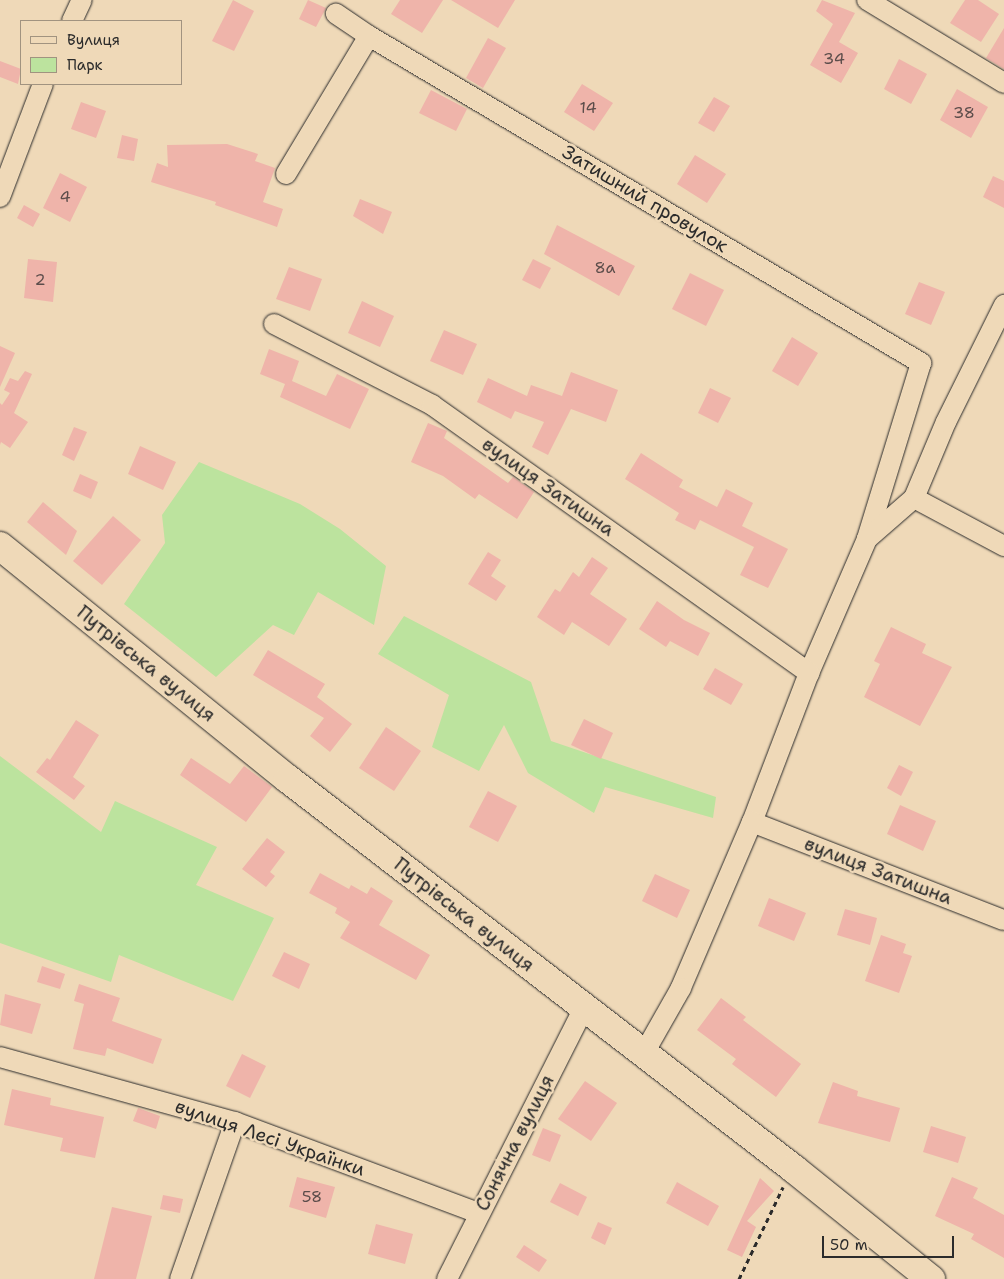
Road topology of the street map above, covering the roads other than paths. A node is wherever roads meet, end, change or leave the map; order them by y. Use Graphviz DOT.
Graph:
graph roads {
  1 [pos="82,0"];
  2 [pos="867,0"];
  3 [pos="336,14"];
  4 [pos="72,20"];
  5 [pos="369,36"];
  6 [pos="1004,83"];
  7 [pos="43,85"];
  8 [pos="286,174"];
  9 [pos="0,197"];
  10 [pos="1004,304"];
  11 [pos="274,324"];
  12 [pos="914,498"];
  13 [pos="867,539"];
  14 [pos="0,546"];
  15 [pos="1004,546"];
  16 [pos="808,673"];
  17 [pos="752,822"];
  18 [pos="1004,920"];
  19 [pos="584,1008"];
  20 [pos="644,1053"];
  21 [pos="0,1056"];
  22 [pos="235,1122"];
  23 [pos="479,1213"];
  24 [pos="180,1279"];
  25 [pos="447,1279"];
  26 [pos="931,1279"];
  1 -- 4 [label="street"];
  2 -- 6 [label="street"];
  3 -- 5 [label="street, Затишний провулок"];
  5 -- 8 [label="street"];
  5 -- 13 [label="street, Затишний провулок"];
  7 -- 9 [label="street"];
  10 -- 12 [label="street"];
  11 -- 16 [label="street, вулиця Затишна"];
  12 -- 13 [label="street"];
  12 -- 15 [label="street"];
  13 -- 16 [label="street"];
  14 -- 19 [label="main road, Путрівська вулиця"];
  16 -- 17 [label="street"];
  17 -- 18 [label="street, вулиця Затишна"];
  17 -- 20 [label="street"];
  19 -- 20 [label="main road, Путрівська вулиця"];
  19 -- 23 [label="street, Сонячна вулиця"];
  20 -- 26 [label="main road, Путрівська вулиця"];
  21 -- 22 [label="street, вулиця Лесі Українки"];
  22 -- 23 [label="street, вулиця Лесі Українки"];
  22 -- 24 [label="street"];
  23 -- 25 [label="street, Сонячна вулиця"];
}
